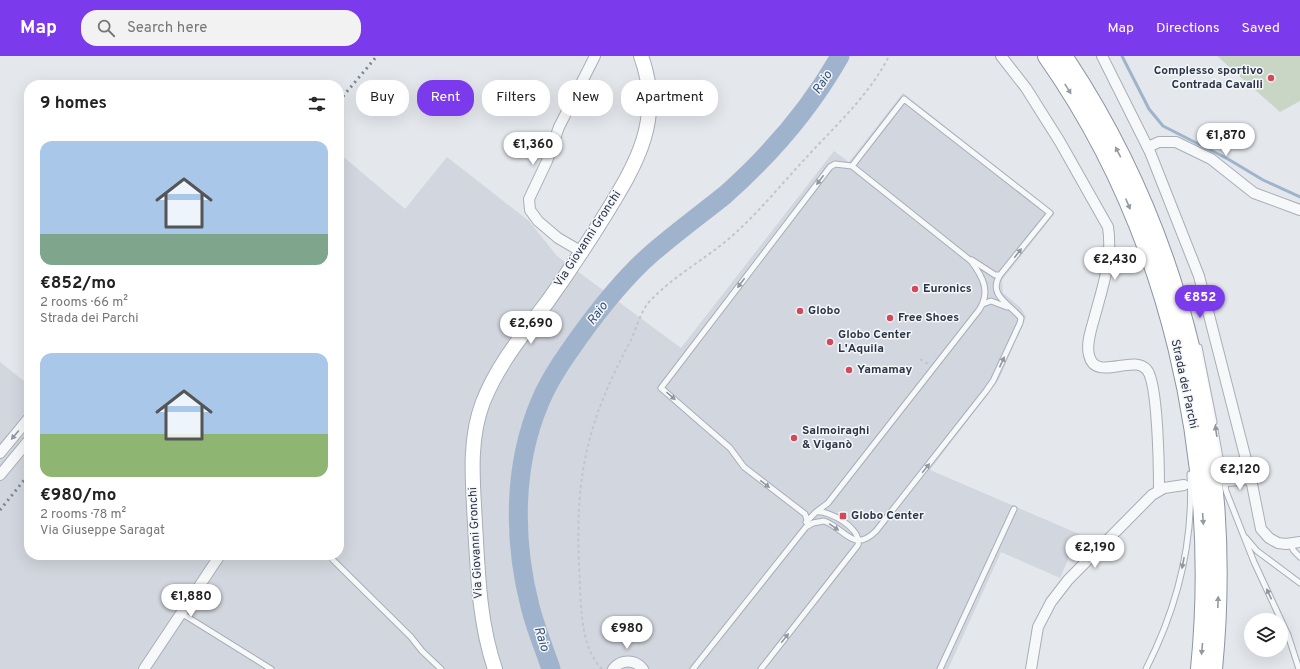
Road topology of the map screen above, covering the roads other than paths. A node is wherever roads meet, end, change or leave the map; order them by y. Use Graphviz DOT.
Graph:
graph roads {
  1 [pos="595,56"];
  2 [pos="641,56"];
  3 [pos="1001,56"];
  4 [pos="1047,56"];
  5 [pos="1063,56"];
  6 [pos="1102,56"];
  7 [pos="1148,147"];
  8 [pos="852,166"];
  9 [pos="1300,210"];
  10 [pos="582,252"];
  11 [pos="962,252"];
  12 [pos="1169,272"];
  13 [pos="1000,275"];
  14 [pos="983,304"];
  15 [pos="1013,310"];
  16 [pos="1190,322"];
  17 [pos="1172,330"];
  18 [pos="1198,343"];
  19 [pos="1177,382"];
  20 [pos="24,424"];
  21 [pos="24,446"];
  22 [pos="0,453"];
  23 [pos="1189,466"];
  24 [pos="0,475"];
  25 [pos="1251,479"];
  26 [pos="1228,481"];
  27 [pos="1184,485"];
  28 [pos="1160,490"];
  29 [pos="1014,509"];
  30 [pos="816,512"];
  31 [pos="807,520"];
  32 [pos="1241,530"];
  33 [pos="796,538"];
  34 [pos="866,539"];
  35 [pos="859,540"];
  36 [pos="1295,543"];
  37 [pos="856,549"];
  38 [pos="1300,557"];
  39 [pos="217,560"];
  40 [pos="333,560"];
  41 [pos="1300,584"];
  42 [pos="181,613"];
  43 [pos="144,669"];
  44 [pos="271,669"];
  45 [pos="441,669"];
  46 [pos="495,669"];
  47 [pos="613,669"];
  48 [pos="643,669"];
  49 [pos="692,669"];
  50 [pos="761,669"];
  51 [pos="940,669"];
  52 [pos="1031,669"];
  53 [pos="1146,669"];
  54 [pos="1200,669"];
  55 [pos="1213,669"];
  56 [pos="1299,669"];
  1 -- 10 [label="street"];
  2 -- 10 [label="main road, Via Giovanni Gronchi"];
  3 -- 28 [label="street"];
  4 -- 17 [label="highway, Strada dei Parchi, one-way"];
  12 -- 5 [label="highway, Strada dei Parchi, one-way"];
  6 -- 7 [label="street"];
  7 -- 9 [label="street"];
  7 -- 25 [label="street"];
  8 -- 11 [label="lane"];
  13 -- 8 [label="lane, one-way"];
  8 -- 31 [label="lane, one-way"];
  10 -- 46 [label="main road, Via Giovanni Gronchi"];
  11 -- 13 [label="lane"];
  11 -- 14 [label="lane"];
  12 -- 16 [label="lane"];
  55 -- 12 [label="highway, Strada dei Parchi, one-way"];
  13 -- 15 [label="lane"];
  14 -- 15 [label="lane"];
  14 -- 30 [label="lane"];
  34 -- 15 [label="lane, one-way"];
  17 -- 19 [label="lane"];
  17 -- 54 [label="highway, Strada dei Parchi, one-way"];
  32 -- 18 [label="lane, one-way"];
  20 -- 22 [label="street, one-way"];
  21 -- 24 [label="street"];
  23 -- 53 [label="lane, one-way"];
  25 -- 26 [label="street"];
  25 -- 36 [label="street"];
  27 -- 28 [label="street"];
  28 -- 52 [label="street"];
  29 -- 51 [label="lane"];
  30 -- 31 [label="lane"];
  30 -- 35 [label="lane"];
  31 -- 33 [label="lane"];
  32 -- 41 [label="lane"];
  56 -- 32 [label="lane, one-way"];
  33 -- 35 [label="lane, one-way"];
  33 -- 49 [label="lane"];
  34 -- 35 [label="lane"];
  34 -- 37 [label="lane"];
  35 -- 37 [label="lane"];
  36 -- 38 [label="lane"];
  50 -- 37 [label="lane, one-way"];
  39 -- 42 [label="street"];
  40 -- 45 [label="lane"];
  42 -- 43 [label="street"];
  42 -- 44 [label="lane"];
  47 -- 48 [label="street"];
}
